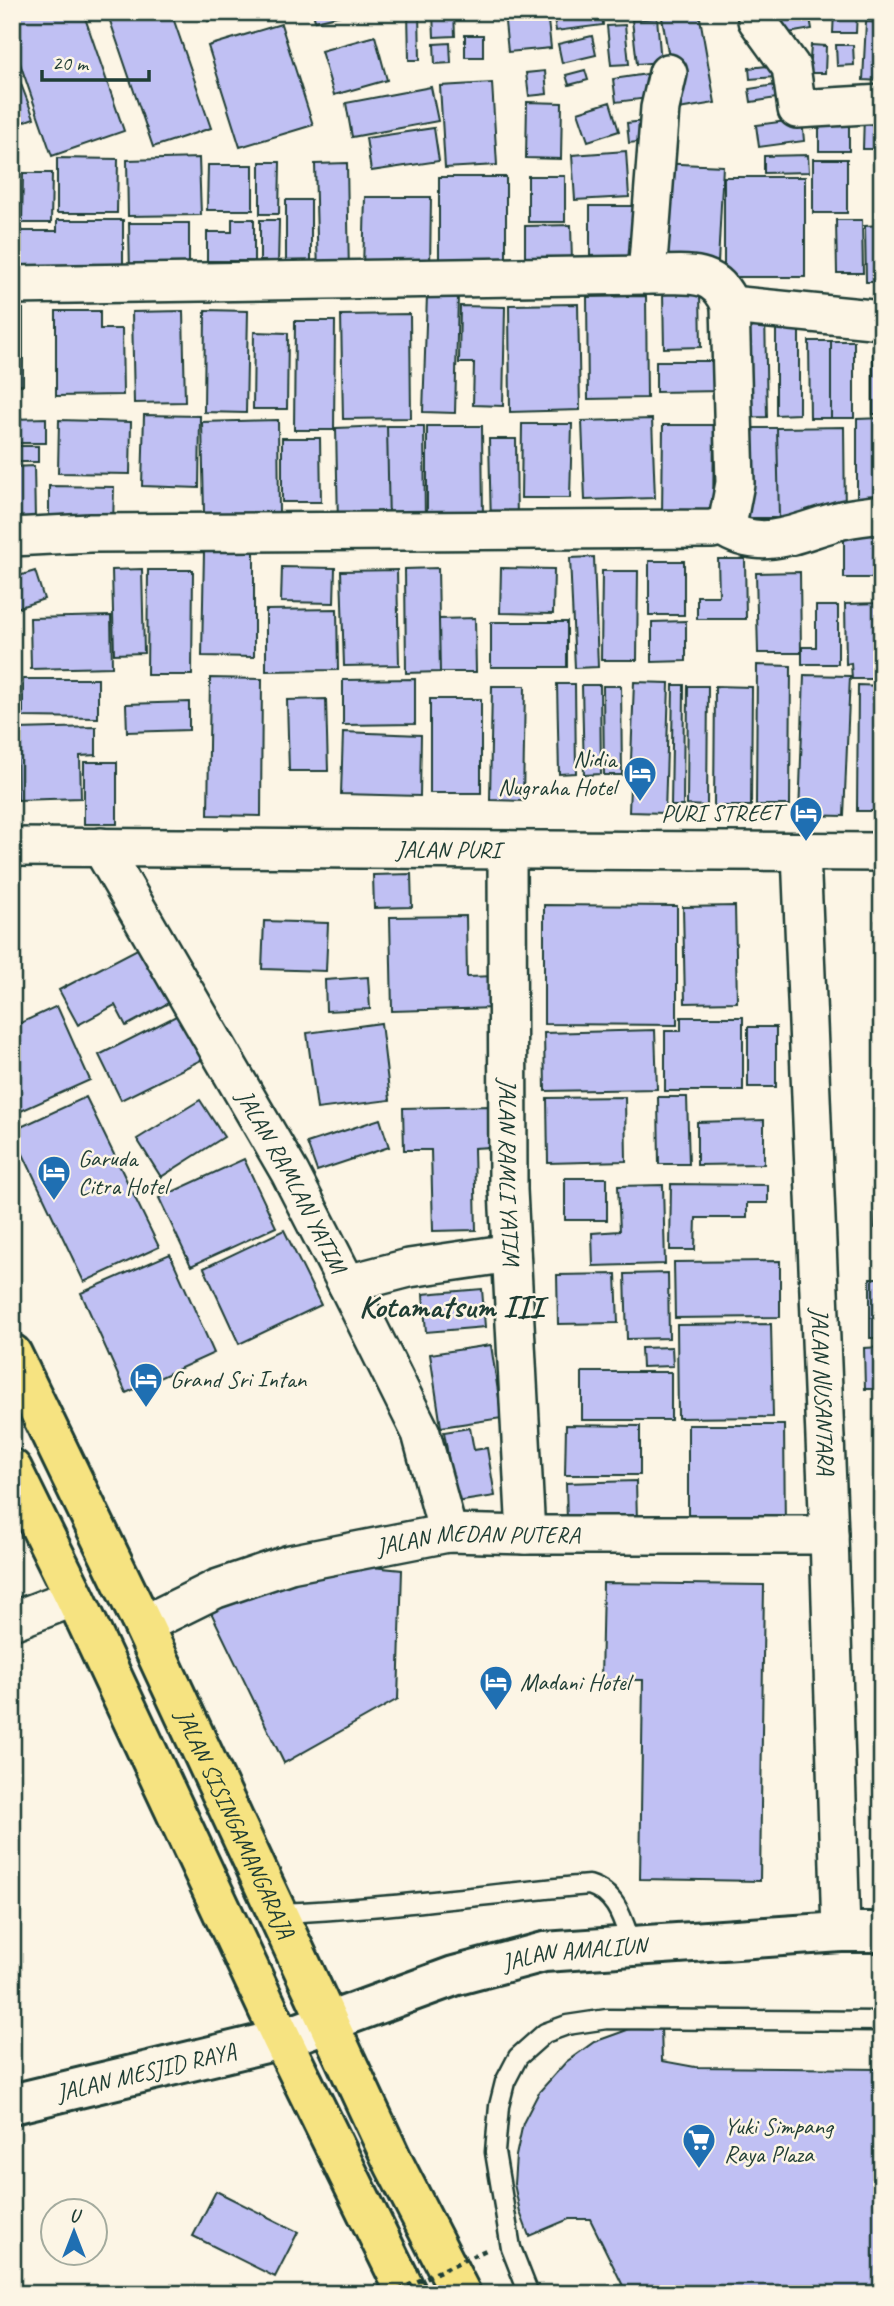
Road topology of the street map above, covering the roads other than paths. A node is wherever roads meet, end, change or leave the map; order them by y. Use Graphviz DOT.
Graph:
graph roads {
  1 [pos="757,12"];
  2 [pos="668,73"];
  3 [pos="882,104"];
  4 [pos="647,275"];
  5 [pos="12,285"];
  6 [pos="730,305"];
  7 [pos="882,320"];
  8 [pos="882,513"];
  9 [pos="721,526"];
  10 [pos="12,537"];
  11 [pos="12,847"];
  12 [pos="101,847"];
  13 [pos="507,850"];
  14 [pos="882,852"];
  15 [pos="801,853"];
  16 [pos="511,1253"];
  17 [pos="347,1284"];
  18 [pos="12,1354"];
  19 [pos="12,1469"];
  20 [pos="448,1533"];
  21 [pos="526,1535"];
  22 [pos="829,1535"];
  23 [pos="75,1597"];
  24 [pos="12,1621"];
  25 [pos="143,1625"];
  26 [pos="278,1913"];
  27 [pos="841,1932"];
  28 [pos="882,1932"];
  29 [pos="632,1946"];
  30 [pos="882,2021"];
  31 [pos="330,2023"];
  32 [pos="282,2039"];
  33 [pos="12,2104"];
  34 [pos="407,2294"];
  35 [pos="461,2294"];
  36 [pos="529,2294"];
  1 -- 3 [label="street"];
  2 -- 4 [label="street"];
  4 -- 5 [label="street"];
  4 -- 6 [label="street"];
  6 -- 7 [label="street"];
  6 -- 9 [label="street"];
  8 -- 9 [label="street"];
  9 -- 10 [label="street"];
  11 -- 12 [label="street, JALAN PURI"];
  12 -- 13 [label="street, JALAN PURI"];
  12 -- 17 [label="street, JALAN RAMLAN YATIM"];
  13 -- 15 [label="street, JALAN PURI"];
  13 -- 16 [label="street, JALAN RAMLI YATIM"];
  14 -- 15 [label="street, JALAN PURI"];
  15 -- 22 [label="street, JALAN NUSANTARA"];
  16 -- 17 [label="street"];
  16 -- 21 [label="street, JALAN RAMLI YATIM"];
  17 -- 20 [label="street, JALAN RAMLAN YATIM"];
  18 -- 25 [label="main road, JALAN SISINGAMANGARAJA"];
  19 -- 23 [label="main road, JALAN SISINGAMANGARAJA"];
  20 -- 21 [label="street, JALAN MEDAN PUTERA"];
  20 -- 25 [label="street, JALAN MEDAN PUTERA"];
  21 -- 22 [label="street, JALAN MEDAN PUTERA"];
  22 -- 27 [label="street, JALAN NUSANTARA"];
  23 -- 24 [label="street"];
  23 -- 32 [label="main road, JALAN SISINGAMANGARAJA"];
  25 -- 26 [label="main road, JALAN SISINGAMANGARAJA"];
  26 -- 29 [label="lane"];
  26 -- 31 [label="main road, JALAN SISINGAMANGARAJA"];
  27 -- 28 [label="street, JALAN AMALIUN"];
  27 -- 29 [label="street, JALAN AMALIUN"];
  29 -- 31 [label="street, JALAN AMALIUN"];
  30 -- 36 [label="lane"];
  31 -- 32 [label="street, JALAN AMALIUN"];
  31 -- 35 [label="main road, JALAN SISINGAMANGARAJA"];
  32 -- 33 [label="street, JALAN MESJID RAYA"];
  32 -- 34 [label="main road, JALAN SISINGAMANGARAJA"];
}
